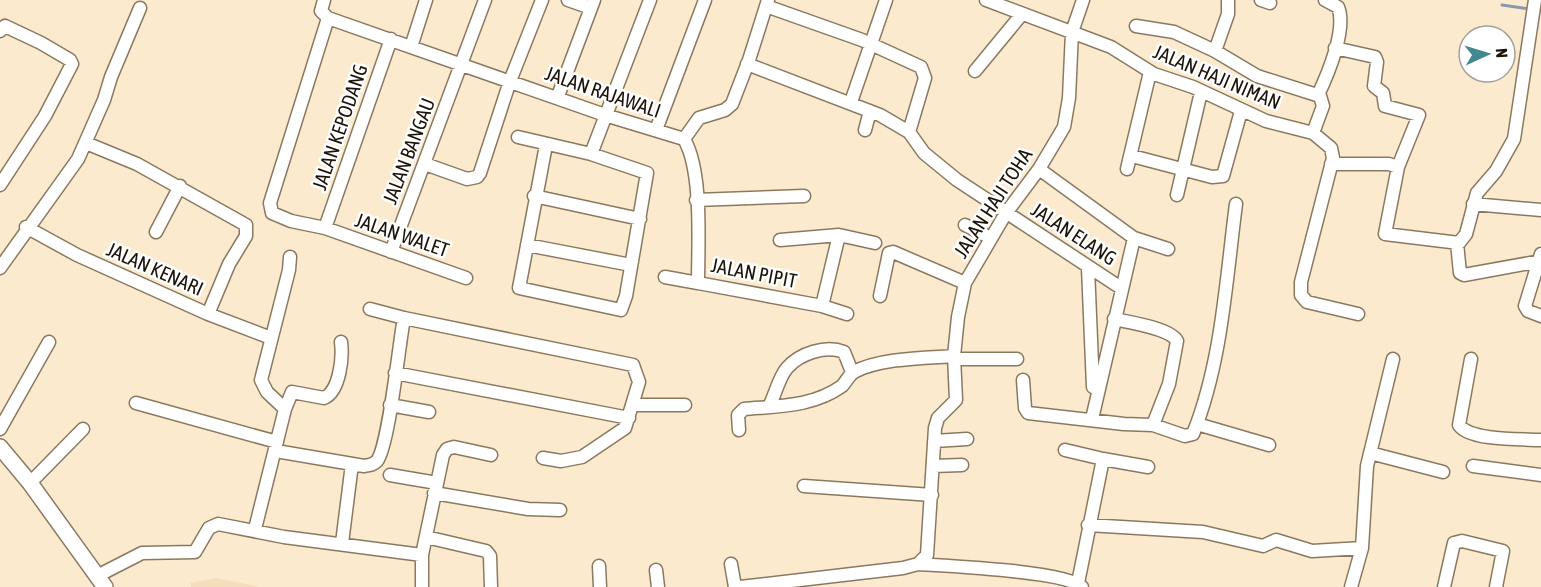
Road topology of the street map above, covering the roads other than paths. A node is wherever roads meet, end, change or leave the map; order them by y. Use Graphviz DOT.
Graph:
graph roads {
  1 [pos="426,0"];
  2 [pos="485,0"];
  3 [pos="542,0"];
  4 [pos="568,0"];
  5 [pos="650,0"];
  6 [pos="705,0"];
  7 [pos="886,0"];
  8 [pos="986,0"];
  9 [pos="1083,0"];
  10 [pos="1228,0"];
  11 [pos="1325,0"];
  12 [pos="767,3"];
  13 [pos="592,4"];
  14 [pos="1534,7"];
  15 [pos="140,8"];
  16 [pos="324,14"];
  17 [pos="1022,14"];
  18 [pos="1136,26"];
  19 [pos="0,31"];
  20 [pos="1072,32"];
  21 [pos="391,39"];
  22 [pos="869,44"];
  23 [pos="411,47"];
  24 [pos="1335,48"];
  25 [pos="1215,51"];
  26 [pos="462,64"];
  27 [pos="747,64"];
  28 [pos="975,71"];
  29 [pos="1150,72"];
  30 [pos="510,81"];
  31 [pos="1201,92"];
  32 [pos="1318,95"];
  33 [pos="558,96"];
  34 [pos="850,102"];
  35 [pos="870,111"];
  36 [pos="1241,111"];
  37 [pos="605,115"];
  38 [pos="656,130"];
  39 [pos="865,130"];
  40 [pos="909,132"];
  41 [pos="1313,133"];
  42 [pos="518,138"];
  43 [pos="684,139"];
  44 [pos="86,143"];
  45 [pos="546,145"];
  46 [pos="591,154"];
  47 [pos="278,156"];
  48 [pos="1132,156"];
  49 [pos="425,164"];
  50 [pos="1331,164"];
  51 [pos="1398,167"];
  52 [pos="1039,169"];
  53 [pos="1127,170"];
  54 [pos="1184,170"];
  55 [pos="0,185"];
  56 [pos="180,186"];
  57 [pos="1177,195"];
  58 [pos="534,196"];
  59 [pos="804,196"];
  60 [pos="696,200"];
  61 [pos="1236,204"];
  62 [pos="1473,204"];
  63 [pos="1541,210"];
  64 [pos="1006,213"];
  65 [pos="640,219"];
  66 [pos="965,225"];
  67 [pos="27,227"];
  68 [pos="324,228"];
  69 [pos="156,232"];
  70 [pos="839,235"];
  71 [pos="991,238"];
  72 [pos="1134,238"];
  73 [pos="780,240"];
  74 [pos="1460,240"];
  75 [pos="875,243"];
  76 [pos="527,245"];
  77 [pos="1168,249"];
  78 [pos="391,252"];
  79 [pos="290,257"];
  80 [pos="1540,259"];
  81 [pos="631,266"];
  82 [pos="0,268"];
  83 [pos="1088,268"];
  84 [pos="665,277"];
  85 [pos="466,278"];
  86 [pos="698,283"];
  87 [pos="965,283"];
  88 [pos="1121,288"];
  89 [pos="880,296"];
  90 [pos="822,306"];
  91 [pos="370,309"];
  92 [pos="207,314"];
  93 [pos="847,314"];
  94 [pos="1358,314"];
  95 [pos="1541,316"];
  96 [pos="404,318"];
  97 [pos="1114,319"];
  98 [pos="271,338"];
  99 [pos="49,342"];
  100 [pos="341,342"];
  101 [pos="954,357"];
  102 [pos="1017,359"];
  103 [pos="1393,359"];
  104 [pos="1471,359"];
  105 [pos="852,372"];
  106 [pos="395,373"];
  107 [pos="1023,380"];
  108 [pos="1094,401"];
  109 [pos="136,403"];
  110 [pos="390,405"];
  111 [pos="633,405"];
  112 [pos="686,405"];
  113 [pos="769,407"];
  114 [pos="285,409"];
  115 [pos="429,412"];
  116 [pos="629,418"];
  117 [pos="1092,419"];
  118 [pos="1197,424"];
  119 [pos="1153,425"];
  120 [pos="0,429"];
  121 [pos="83,429"];
  122 [pos="739,430"];
  123 [pos="967,439"];
  124 [pos="1541,440"];
  125 [pos="934,441"];
  126 [pos="277,446"];
  127 [pos="1269,446"];
  128 [pos="0,447"];
  129 [pos="1065,450"];
  130 [pos="1370,453"];
  131 [pos="491,455"];
  132 [pos="543,458"];
  133 [pos="1102,459"];
  134 [pos="352,464"];
  135 [pos="962,465"];
  136 [pos="933,466"];
  137 [pos="1148,466"];
  138 [pos="1473,466"];
  139 [pos="1443,472"];
  140 [pos="390,475"];
  141 [pos="1541,475"];
  142 [pos="30,483"];
  143 [pos="804,486"];
  144 [pos="436,488"];
  145 [pos="933,495"];
  146 [pos="560,510"];
  147 [pos="1088,525"];
  148 [pos="255,529"];
  149 [pos="426,537"];
  150 [pos="342,543"];
  151 [pos="1362,548"];
  152 [pos="422,555"];
  153 [pos="731,564"];
  154 [pos="918,564"];
  155 [pos="599,566"];
  156 [pos="656,570"];
  157 [pos="102,581"];
  158 [pos="824,583"];
  159 [pos="1080,585"];
  160 [pos="422,587"];
  161 [pos="491,587"];
  162 [pos="600,587"];
  163 [pos="658,587"];
  164 [pos="735,587"];
  165 [pos="740,587"];
  166 [pos="1351,587"];
  167 [pos="1444,587"];
  168 [pos="1496,587"];
  1 -- 23 [label="street"];
  2 -- 26 [label="street, JALAN BANGAU"];
  3 -- 30 [label="street"];
  4 -- 13 [label="street"];
  5 -- 37 [label="street"];
  6 -- 38 [label="street"];
  7 -- 22 [label="street"];
  8 -- 17 [label="street, JALAN HAJI NIMAN"];
  9 -- 20 [label="street, JALAN HAJI TOHA"];
  10 -- 25 [label="street"];
  11 -- 24 [label="street"];
  12 -- 22 [label="street"];
  12 -- 27 [label="street"];
  13 -- 33 [label="street"];
  14 -- 62 [label="street"];
  15 -- 44 [label="street"];
  16 -- 21 [label="street, JALAN RAJAWALI"];
  16 -- 47 [label="street"];
  16 -- 68 [label="street"];
  17 -- 20 [label="street, JALAN HAJI NIMAN"];
  17 -- 28 [label="street"];
  18 -- 25 [label="street"];
  19 -- 55 [label="street"];
  20 -- 29 [label="street, JALAN HAJI NIMAN"];
  20 -- 52 [label="street, JALAN HAJI TOHA"];
  21 -- 23 [label="street, JALAN RAJAWALI"];
  21 -- 68 [label="street, JALAN KEPODANG"];
  22 -- 34 [label="street"];
  22 -- 40 [label="street"];
  23 -- 26 [label="street, JALAN RAJAWALI"];
  24 -- 32 [label="street"];
  24 -- 51 [label="street"];
  25 -- 32 [label="street"];
  26 -- 30 [label="street, JALAN RAJAWALI"];
  26 -- 49 [label="street, JALAN BANGAU"];
  27 -- 34 [label="street"];
  27 -- 43 [label="street"];
  29 -- 31 [label="street, JALAN HAJI NIMAN"];
  29 -- 48 [label="street"];
  30 -- 33 [label="street, JALAN RAJAWALI"];
  30 -- 49 [label="street"];
  31 -- 36 [label="street, JALAN HAJI NIMAN"];
  31 -- 54 [label="street"];
  32 -- 41 [label="street"];
  33 -- 37 [label="street, JALAN RAJAWALI"];
  34 -- 35 [label="street"];
  35 -- 39 [label="street"];
  35 -- 40 [label="street"];
  36 -- 41 [label="street, JALAN HAJI NIMAN"];
  36 -- 54 [label="street"];
  37 -- 38 [label="street, JALAN RAJAWALI"];
  37 -- 46 [label="street"];
  38 -- 43 [label="street, JALAN RAJAWALI"];
  40 -- 64 [label="street, JALAN ELANG"];
  41 -- 50 [label="street"];
  42 -- 45 [label="street"];
  43 -- 60 [label="street, JALAN PIPIT"];
  44 -- 56 [label="street"];
  44 -- 67 [label="street"];
  45 -- 46 [label="street"];
  45 -- 58 [label="street"];
  46 -- 65 [label="street"];
  48 -- 53 [label="street"];
  48 -- 54 [label="street"];
  49 -- 78 [label="street, JALAN BANGAU"];
  50 -- 51 [label="street"];
  50 -- 94 [label="street"];
  51 -- 74 [label="street"];
  52 -- 64 [label="street, JALAN HAJI TOHA"];
  52 -- 72 [label="street"];
  54 -- 57 [label="street"];
  56 -- 69 [label="street"];
  56 -- 92 [label="street"];
  58 -- 65 [label="street"];
  58 -- 76 [label="street"];
  59 -- 60 [label="street"];
  60 -- 86 [label="street, JALAN PIPIT"];
  61 -- 118 [label="street"];
  62 -- 63 [label="street"];
  62 -- 74 [label="street"];
  64 -- 71 [label="street, JALAN HAJI TOHA"];
  64 -- 83 [label="street, JALAN ELANG"];
  65 -- 81 [label="street"];
  66 -- 71 [label="street"];
  67 -- 82 [label="street"];
  67 -- 92 [label="street, JALAN KENARI"];
  68 -- 78 [label="street, JALAN WALET"];
  70 -- 73 [label="street"];
  70 -- 75 [label="street"];
  70 -- 90 [label="street"];
  71 -- 87 [label="street, JALAN HAJI TOHA"];
  72 -- 77 [label="street"];
  72 -- 88 [label="street"];
  74 -- 80 [label="street"];
  76 -- 81 [label="street"];
  76 -- 81 [label="street"];
  78 -- 85 [label="street, JALAN WALET"];
  79 -- 98 [label="street"];
  80 -- 95 [label="street"];
  83 -- 88 [label="street, JALAN ELANG"];
  83 -- 108 [label="street"];
  84 -- 86 [label="street"];
  86 -- 90 [label="street, JALAN PIPIT"];
  87 -- 89 [label="street"];
  87 -- 101 [label="street, JALAN HAJI TOHA"];
  88 -- 97 [label="street"];
  90 -- 93 [label="street, JALAN PIPIT"];
  91 -- 96 [label="street"];
  92 -- 98 [label="street, JALAN KENARI"];
  96 -- 106 [label="street"];
  96 -- 111 [label="street"];
  97 -- 108 [label="street"];
  97 -- 119 [label="street"];
  98 -- 114 [label="street"];
  99 -- 120 [label="street"];
  100 -- 114 [label="street"];
  101 -- 102 [label="street"];
  101 -- 105 [label="street"];
  101 -- 125 [label="street, JALAN HAJI TOHA"];
  103 -- 130 [label="street"];
  104 -- 124 [label="street"];
  105 -- 113 [label="street"];
  105 -- 113 [label="street"];
  106 -- 110 [label="street"];
  106 -- 116 [label="street"];
  107 -- 117 [label="street"];
  108 -- 117 [label="street"];
  109 -- 126 [label="street"];
  110 -- 115 [label="street"];
  110 -- 134 [label="street"];
  111 -- 112 [label="street"];
  111 -- 116 [label="street"];
  113 -- 122 [label="street"];
  114 -- 126 [label="street"];
  116 -- 132 [label="street"];
  117 -- 119 [label="street"];
  118 -- 119 [label="street"];
  118 -- 127 [label="street"];
  121 -- 142 [label="street"];
  123 -- 125 [label="street"];
  125 -- 136 [label="street, JALAN HAJI TOHA"];
  126 -- 134 [label="street"];
  126 -- 148 [label="street"];
  128 -- 142 [label="main road"];
  129 -- 133 [label="street"];
  130 -- 139 [label="street"];
  130 -- 151 [label="street"];
  131 -- 144 [label="street"];
  133 -- 137 [label="street"];
  133 -- 147 [label="street"];
  134 -- 150 [label="street"];
  135 -- 136 [label="street"];
  136 -- 145 [label="street, JALAN HAJI TOHA"];
  138 -- 141 [label="street"];
  140 -- 144 [label="street"];
  142 -- 157 [label="main road"];
  143 -- 145 [label="street"];
  144 -- 146 [label="street"];
  144 -- 149 [label="street"];
  145 -- 154 [label="street, JALAN HAJI TOHA"];
  147 -- 151 [label="street"];
  147 -- 159 [label="street"];
  148 -- 150 [label="street"];
  148 -- 157 [label="street"];
  149 -- 152 [label="street"];
  149 -- 161 [label="street"];
  150 -- 152 [label="street"];
  151 -- 166 [label="street"];
  152 -- 160 [label="street"];
  153 -- 164 [label="street"];
  154 -- 158 [label="street"];
  154 -- 159 [label="street"];
  155 -- 162 [label="street"];
  156 -- 163 [label="street"];
  158 -- 165 [label="street"];
  167 -- 168 [label="street"];
}
